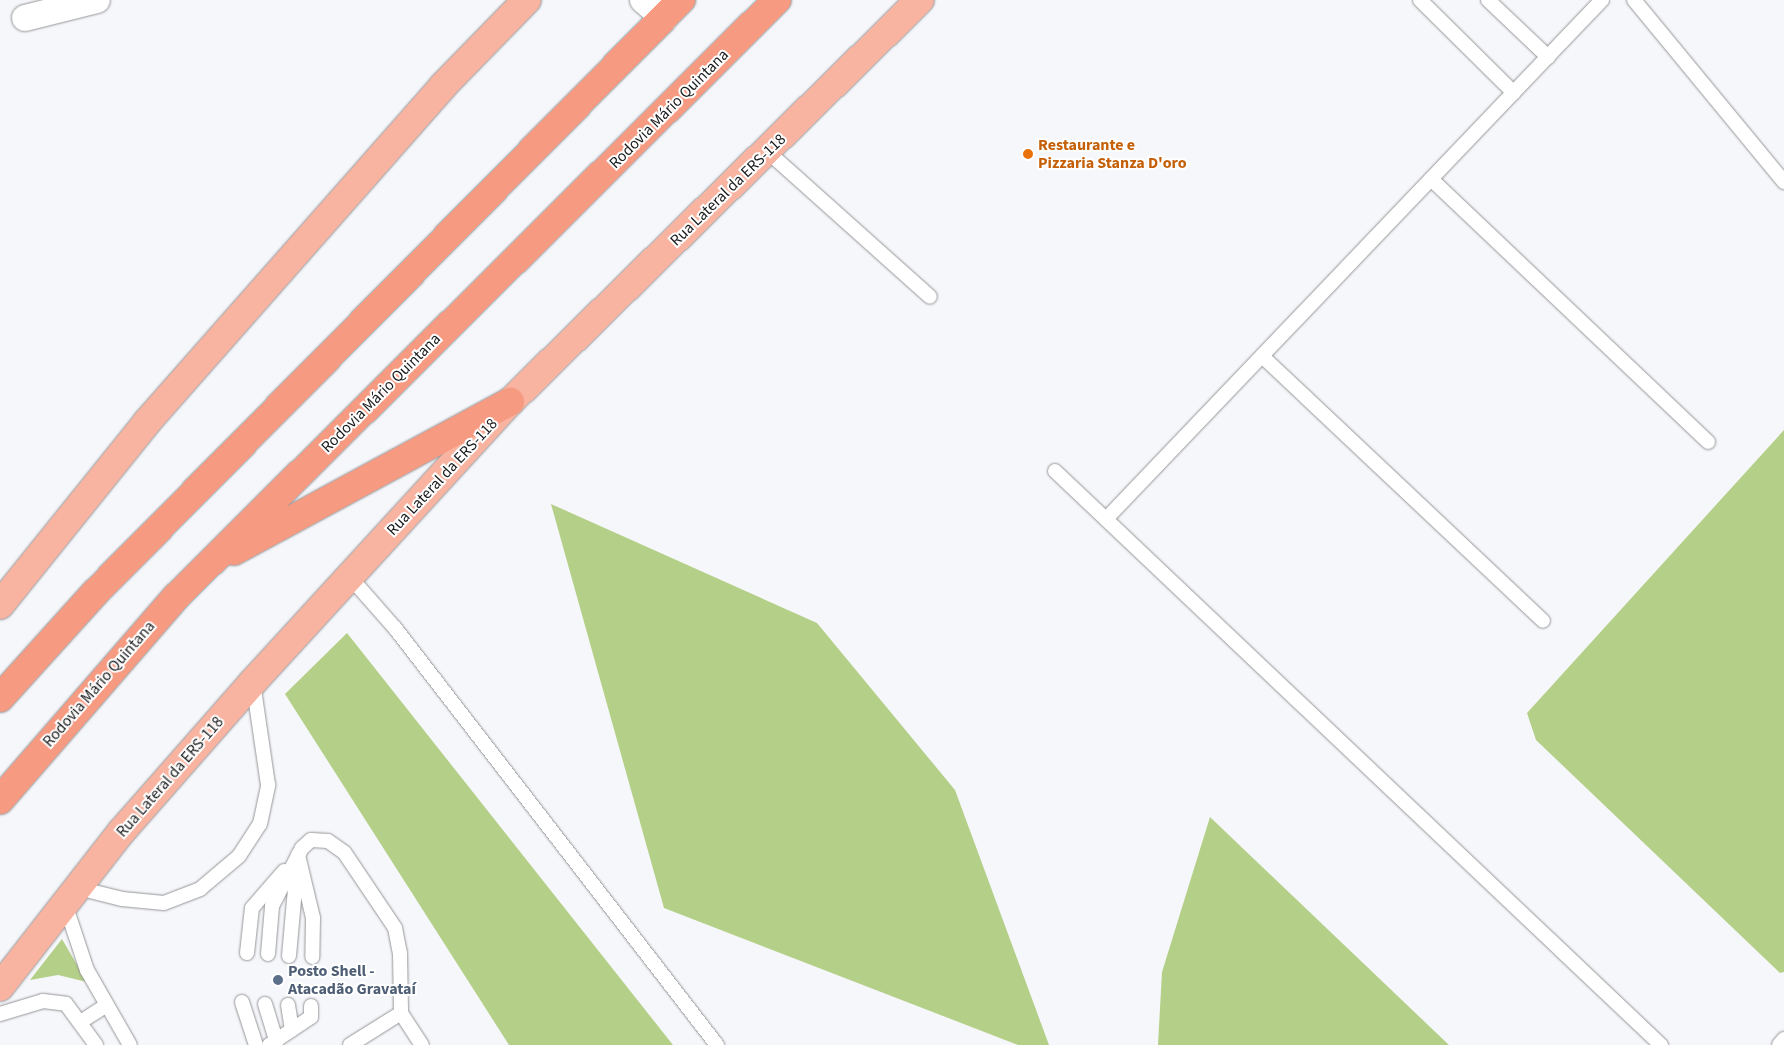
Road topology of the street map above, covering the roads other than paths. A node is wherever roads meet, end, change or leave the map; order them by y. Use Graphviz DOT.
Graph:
graph roads {
  1 [pos="97,0"];
  2 [pos="527,0"];
  3 [pos="643,0"];
  4 [pos="777,0"];
  5 [pos="920,0"];
  6 [pos="1420,0"];
  7 [pos="1488,0"];
  8 [pos="1602,0"];
  9 [pos="1634,0"];
  10 [pos="673,9"];
  11 [pos="25,18"];
  12 [pos="1548,57"];
  13 [pos="1514,93"];
  14 [pos="768,152"];
  15 [pos="1431,179"];
  16 [pos="1784,182"];
  17 [pos="930,297"];
  18 [pos="1262,356"];
  19 [pos="510,402"];
  20 [pos="1708,442"];
  21 [pos="1055,471"];
  22 [pos="1106,519"];
  23 [pos="206,566"];
  24 [pos="350,576"];
  25 [pos="0,605"];
  26 [pos="1543,621"];
  27 [pos="252,682"];
  28 [pos="0,698"];
  29 [pos="0,800"];
  30 [pos="298,856"];
  31 [pos="71,896"];
  32 [pos="247,953"];
  33 [pos="268,954"];
  34 [pos="290,956"];
  35 [pos="312,957"];
  36 [pos="0,987"];
  37 [pos="242,1002"];
  38 [pos="265,1004"];
  39 [pos="288,1005"];
  40 [pos="105,1006"];
  41 [pos="311,1006"];
  42 [pos="401,1013"];
  43 [pos="0,1014"];
  44 [pos="82,1020"];
  45 [pos="292,1030"];
  46 [pos="1784,1039"];
  47 [pos="272,1043"];
  48 [pos="96,1045"];
  49 [pos="130,1045"];
  50 [pos="256,1045"];
  51 [pos="350,1045"];
  52 [pos="422,1045"];
  53 [pos="717,1045"];
  54 [pos="1661,1045"];
  55 [pos="1779,1045"];
  1 -- 11 [label="street"];
  2 -- 25 [label="main road"];
  3 -- 10 [label="street"];
  4 -- 23 [label="highway, Rodovia Mário Quintana"];
  5 -- 14 [label="main road, Rua Lateral da ERS-118"];
  6 -- 13 [label="lane"];
  7 -- 12 [label="lane"];
  8 -- 12 [label="lane"];
  9 -- 16 [label="lane"];
  10 -- 28 [label="highway"];
  12 -- 13 [label="lane"];
  13 -- 15 [label="lane"];
  14 -- 17 [label="lane"];
  14 -- 19 [label="main road, Rua Lateral da ERS-118"];
  15 -- 18 [label="lane"];
  15 -- 20 [label="lane"];
  18 -- 22 [label="lane"];
  18 -- 26 [label="lane"];
  19 -- 23 [label="highway"];
  19 -- 24 [label="main road, Rua Lateral da ERS-118"];
  21 -- 22 [label="lane"];
  22 -- 54 [label="lane"];
  23 -- 29 [label="highway, Rodovia Mário Quintana"];
  24 -- 27 [label="main road, Rua Lateral da ERS-118"];
  24 -- 53 [label="lane"];
  27 -- 31 [label="main road, Rua Lateral da ERS-118"];
  27 -- 31 [label="lane"];
  30 -- 32 [label="lane"];
  30 -- 33 [label="lane"];
  30 -- 34 [label="lane"];
  30 -- 35 [label="lane"];
  30 -- 42 [label="lane"];
  31 -- 36 [label="main road, Rua Lateral da ERS-118"];
  31 -- 40 [label="lane"];
  37 -- 50 [label="lane"];
  38 -- 47 [label="lane"];
  39 -- 45 [label="lane"];
  40 -- 44 [label="lane"];
  40 -- 49 [label="lane"];
  41 -- 45 [label="lane"];
  42 -- 51 [label="lane"];
  42 -- 52 [label="lane"];
  43 -- 44 [label="lane"];
  44 -- 48 [label="lane"];
  45 -- 47 [label="lane"];
  46 -- 55 [label="lane"];
}
